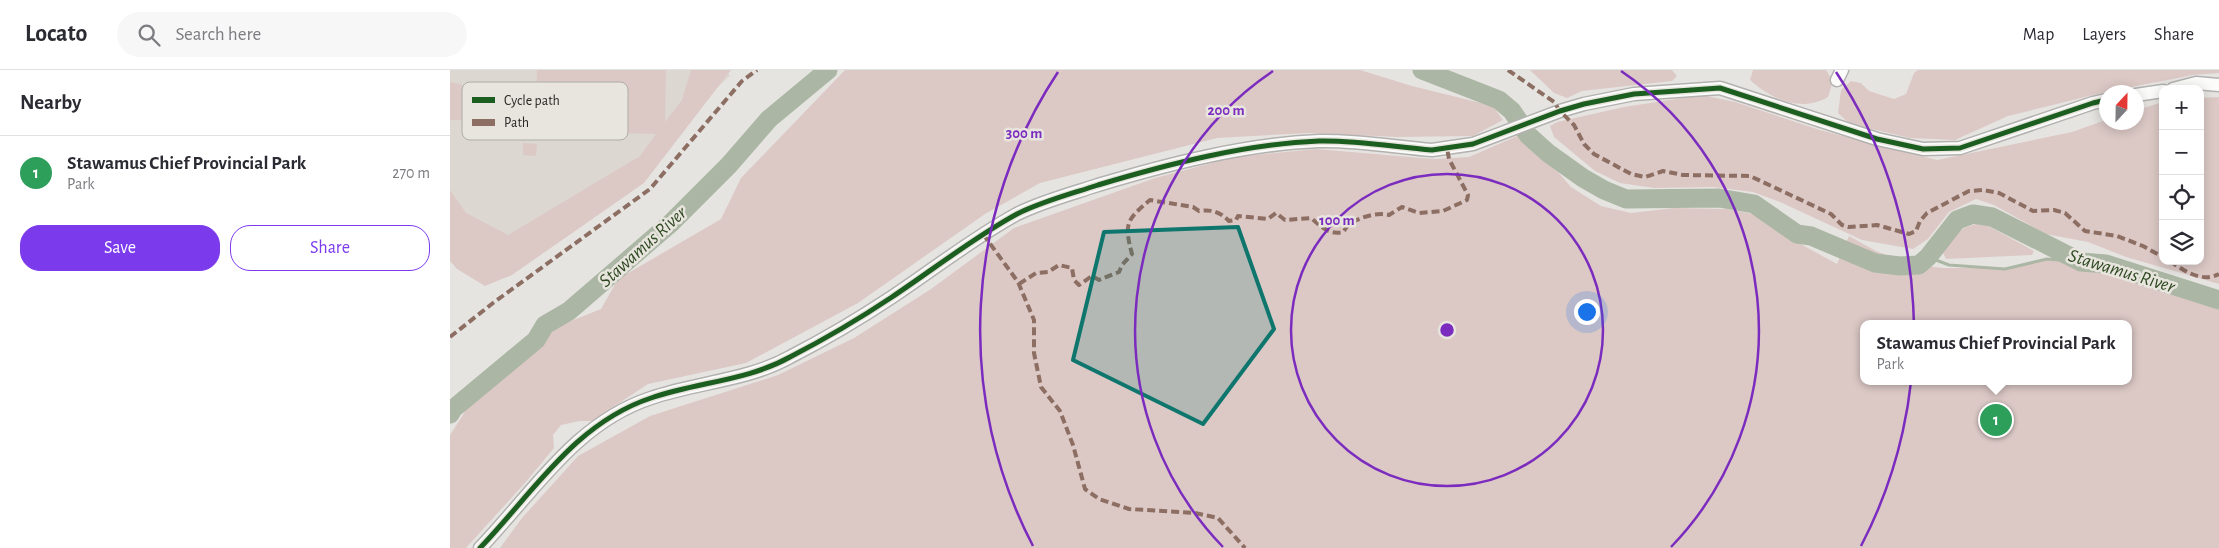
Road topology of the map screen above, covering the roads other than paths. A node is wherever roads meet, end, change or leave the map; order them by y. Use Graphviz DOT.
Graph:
graph roads {
  1 [pos="2188,85"];
  2 [pos="2219,85"];
  3 [pos="2159,92"];
  4 [pos="2144,94"];
  5 [pos="2099,102"];
  6 [pos="480,548"];
  1 -- 2 [label="street"];
  3 -- 4 [label="street"];
  5 -- 6 [label="street"];
}
